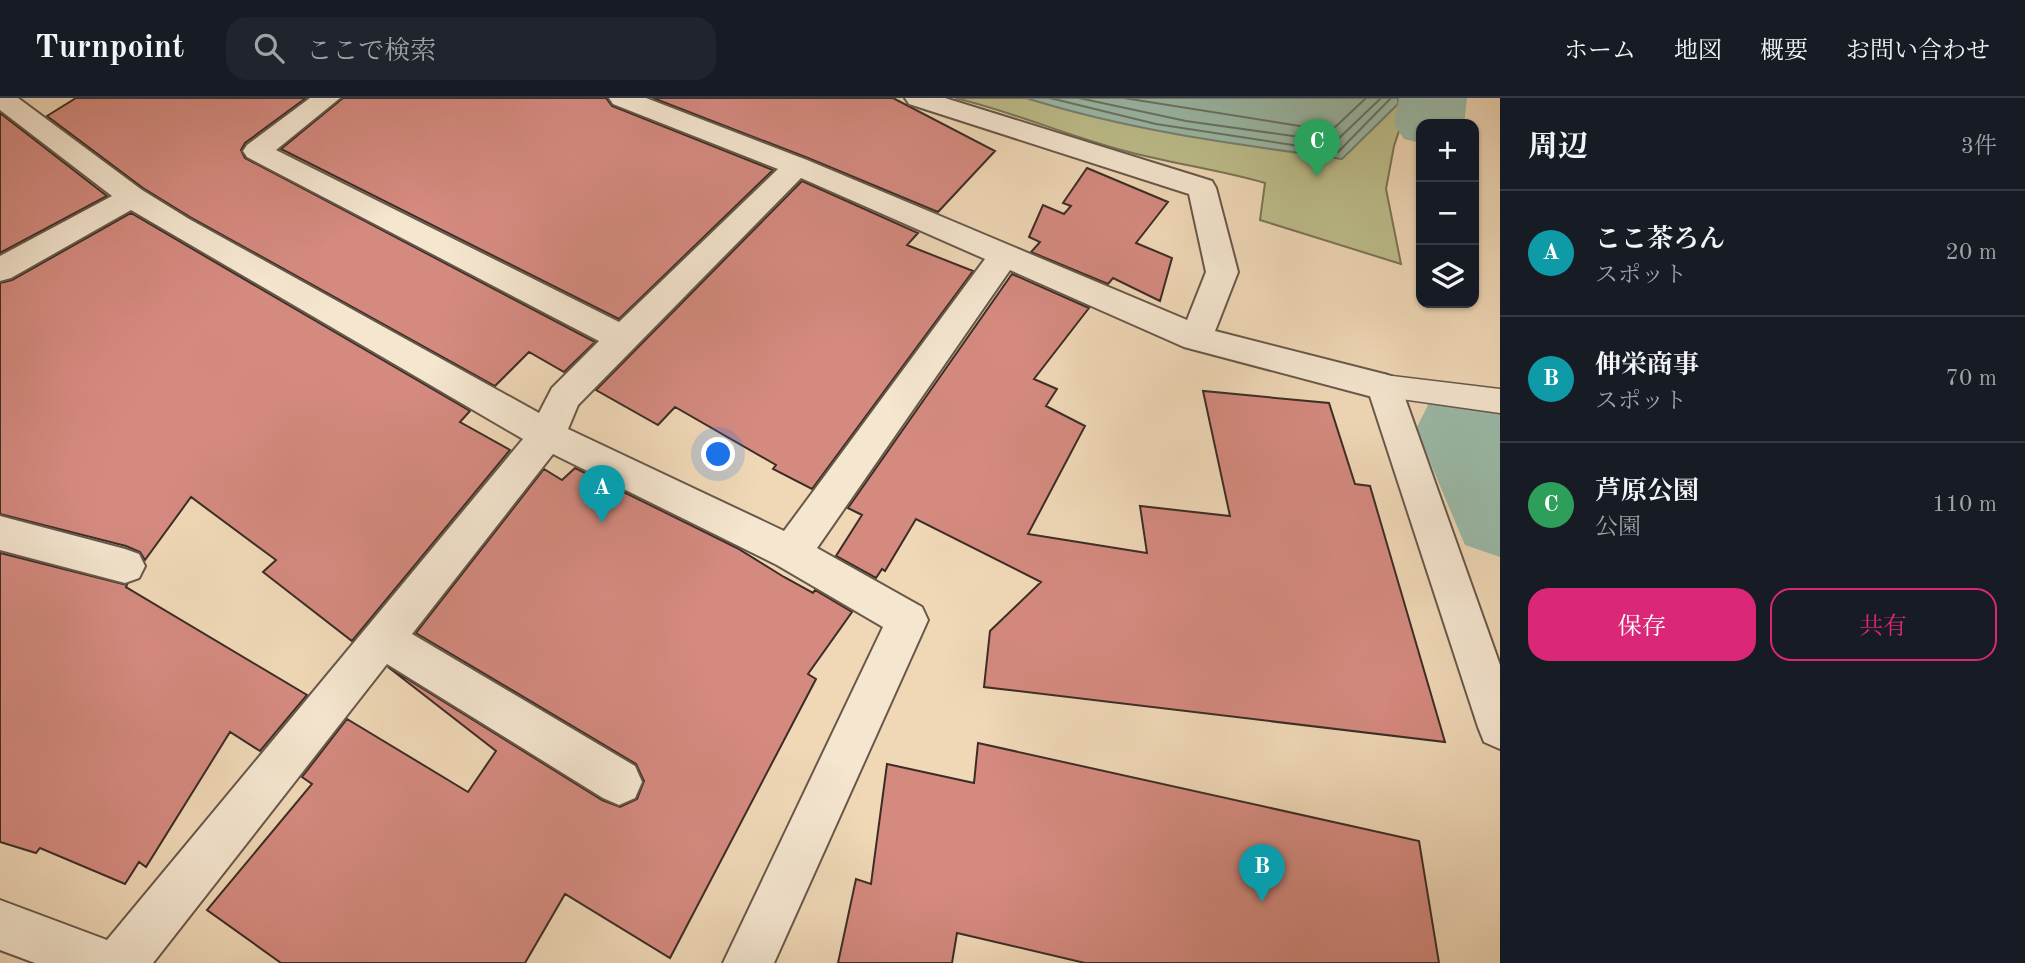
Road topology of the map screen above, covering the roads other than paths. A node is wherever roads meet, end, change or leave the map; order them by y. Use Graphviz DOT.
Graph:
graph roads {
  1 [pos="327,98"];
  2 [pos="622,98"];
  3 [pos="918,98"];
  4 [pos="6,108"];
  5 [pos="797,166"];
  6 [pos="132,197"];
  7 [pos="1005,255"];
  8 [pos="0,271"];
  9 [pos="1196,338"];
  10 [pos="623,339"];
  11 [pos="1384,387"];
  12 [pos="1500,401"];
  13 [pos="547,435"];
  14 [pos="0,533"];
  15 [pos="791,553"];
  16 [pos="125,566"];
  17 [pos="383,639"];
  18 [pos="1500,727"];
  19 [pos="619,782"];
  20 [pos="0,925"];
  21 [pos="102,963"];
  22 [pos="121,963"];
  23 [pos="748,963"];
  1 -- 10 [label="street"];
  2 -- 5 [label="street"];
  3 -- 9 [label="street"];
  4 -- 6 [label="street"];
  5 -- 7 [label="street"];
  5 -- 10 [label="street"];
  6 -- 8 [label="street"];
  6 -- 13 [label="street"];
  7 -- 9 [label="street"];
  7 -- 15 [label="street"];
  9 -- 11 [label="street"];
  10 -- 13 [label="street"];
  11 -- 12 [label="street"];
  11 -- 18 [label="street"];
  13 -- 15 [label="street"];
  13 -- 17 [label="street"];
  14 -- 16 [label="street"];
  15 -- 23 [label="street"];
  17 -- 19 [label="street"];
  17 -- 22 [label="street"];
  20 -- 21 [label="street"];
}
